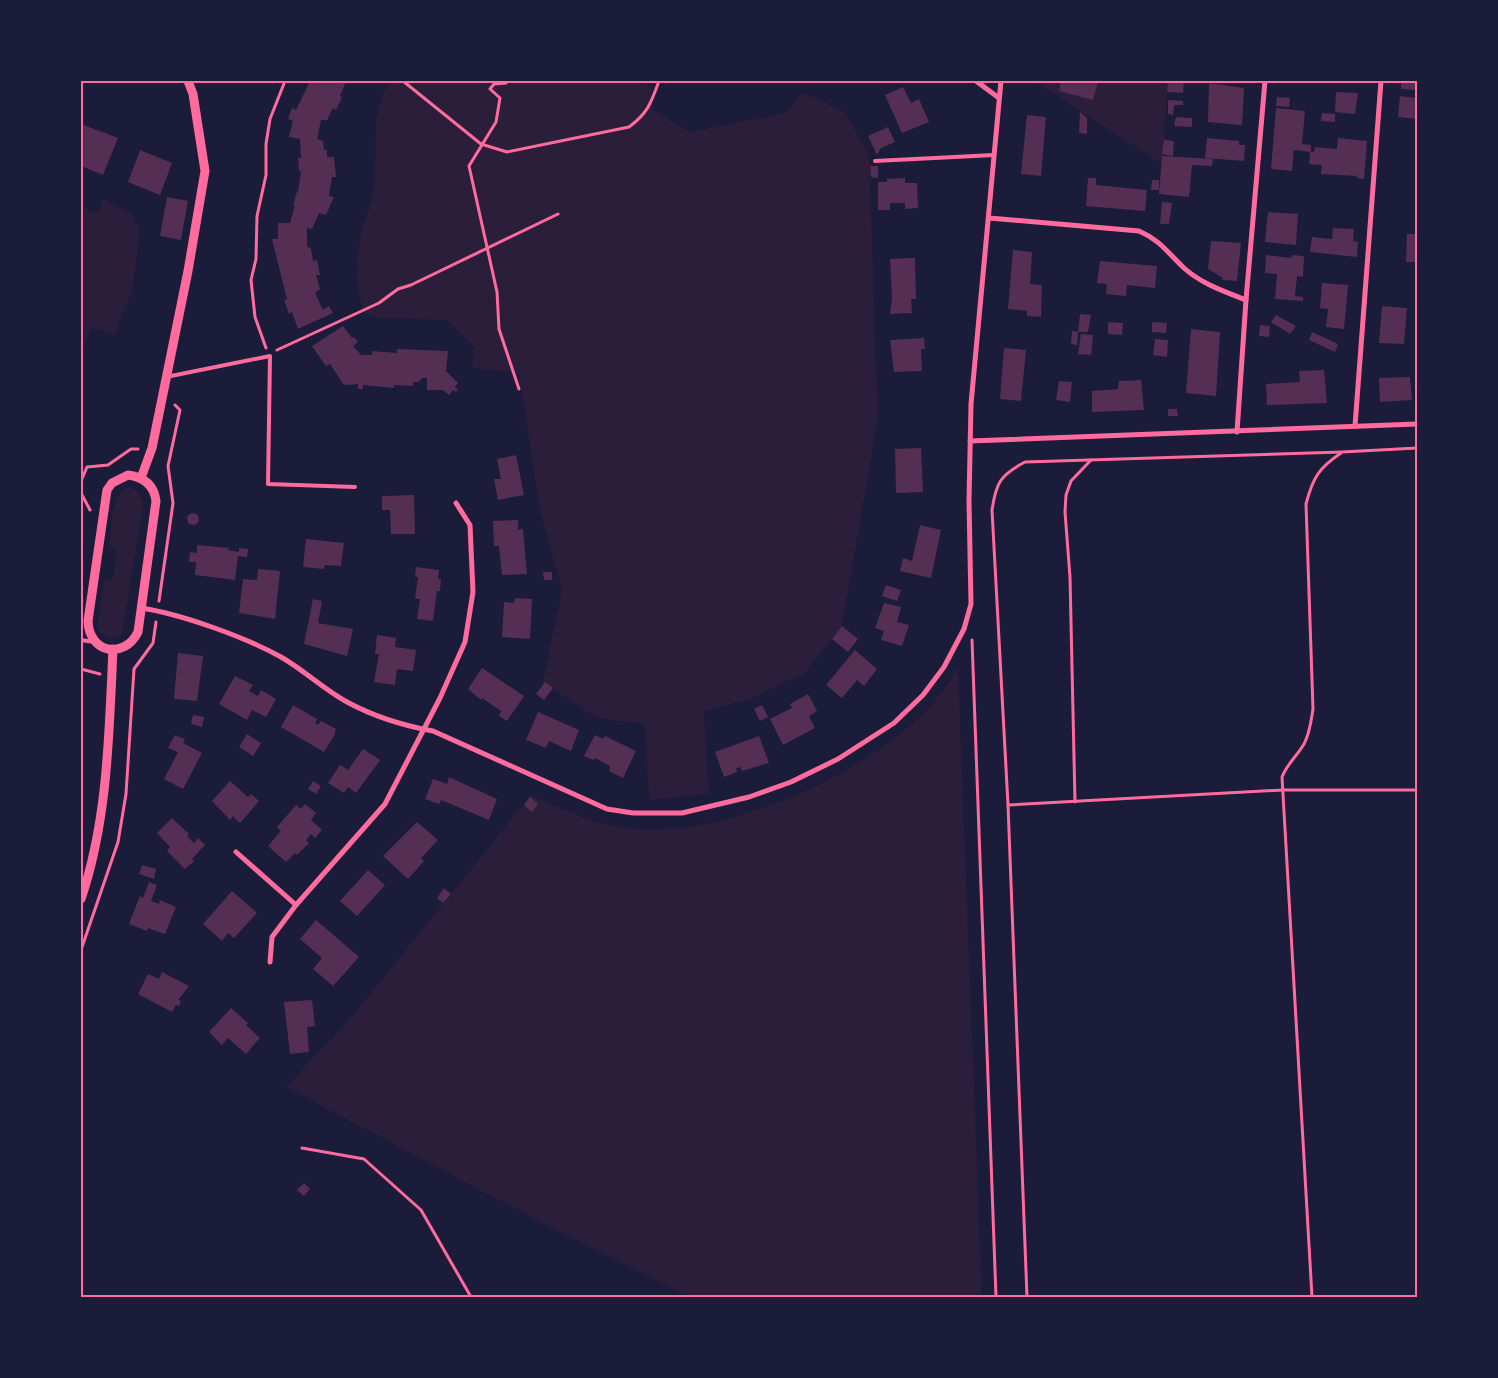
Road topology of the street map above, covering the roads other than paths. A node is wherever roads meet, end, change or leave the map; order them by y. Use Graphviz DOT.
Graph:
graph roads {
  1 [pos="188,81"];
  2 [pos="976,81"];
  3 [pos="1001,81"];
  4 [pos="1265,81"];
  5 [pos="1381,81"];
  6 [pos="999,98"];
  7 [pos="994,155"];
  8 [pos="875,161"];
  9 [pos="989,218"];
  10 [pos="1246,300"];
  11 [pos="166,377"];
  12 [pos="1417,424"];
  13 [pos="1354,426"];
  14 [pos="1237,432"];
  15 [pos="970,441"];
  16 [pos="140,478"];
  17 [pos="355,487"];
  18 [pos="456,503"];
  19 [pos="141,608"];
  20 [pos="81,640"];
  21 [pos="95,642"];
  22 [pos="113,650"];
  23 [pos="424,729"];
  24 [pos="236,852"];
  25 [pos="81,899"];
  26 [pos="296,905"];
  27 [pos="270,962"];
  1 -- 11 [label="street"];
  2 -- 6 [label="street"];
  3 -- 6 [label="street"];
  4 -- 10 [label="street"];
  5 -- 13 [label="street"];
  6 -- 7 [label="street"];
  7 -- 8 [label="lane"];
  7 -- 9 [label="street"];
  9 -- 10 [label="street"];
  9 -- 15 [label="street"];
  10 -- 14 [label="street"];
  11 -- 16 [label="street"];
  11 -- 17 [label="lane"];
  12 -- 13 [label="street"];
  13 -- 14 [label="street"];
  14 -- 15 [label="street"];
  15 -- 23 [label="street"];
  16 -- 19 [label="street"];
  16 -- 21 [label="street"];
  18 -- 23 [label="street"];
  19 -- 22 [label="street"];
  19 -- 23 [label="street"];
  20 -- 21 [label="lane"];
  21 -- 22 [label="street"];
  22 -- 25 [label="street"];
  23 -- 26 [label="street"];
  24 -- 26 [label="street"];
  26 -- 27 [label="street"];
}
